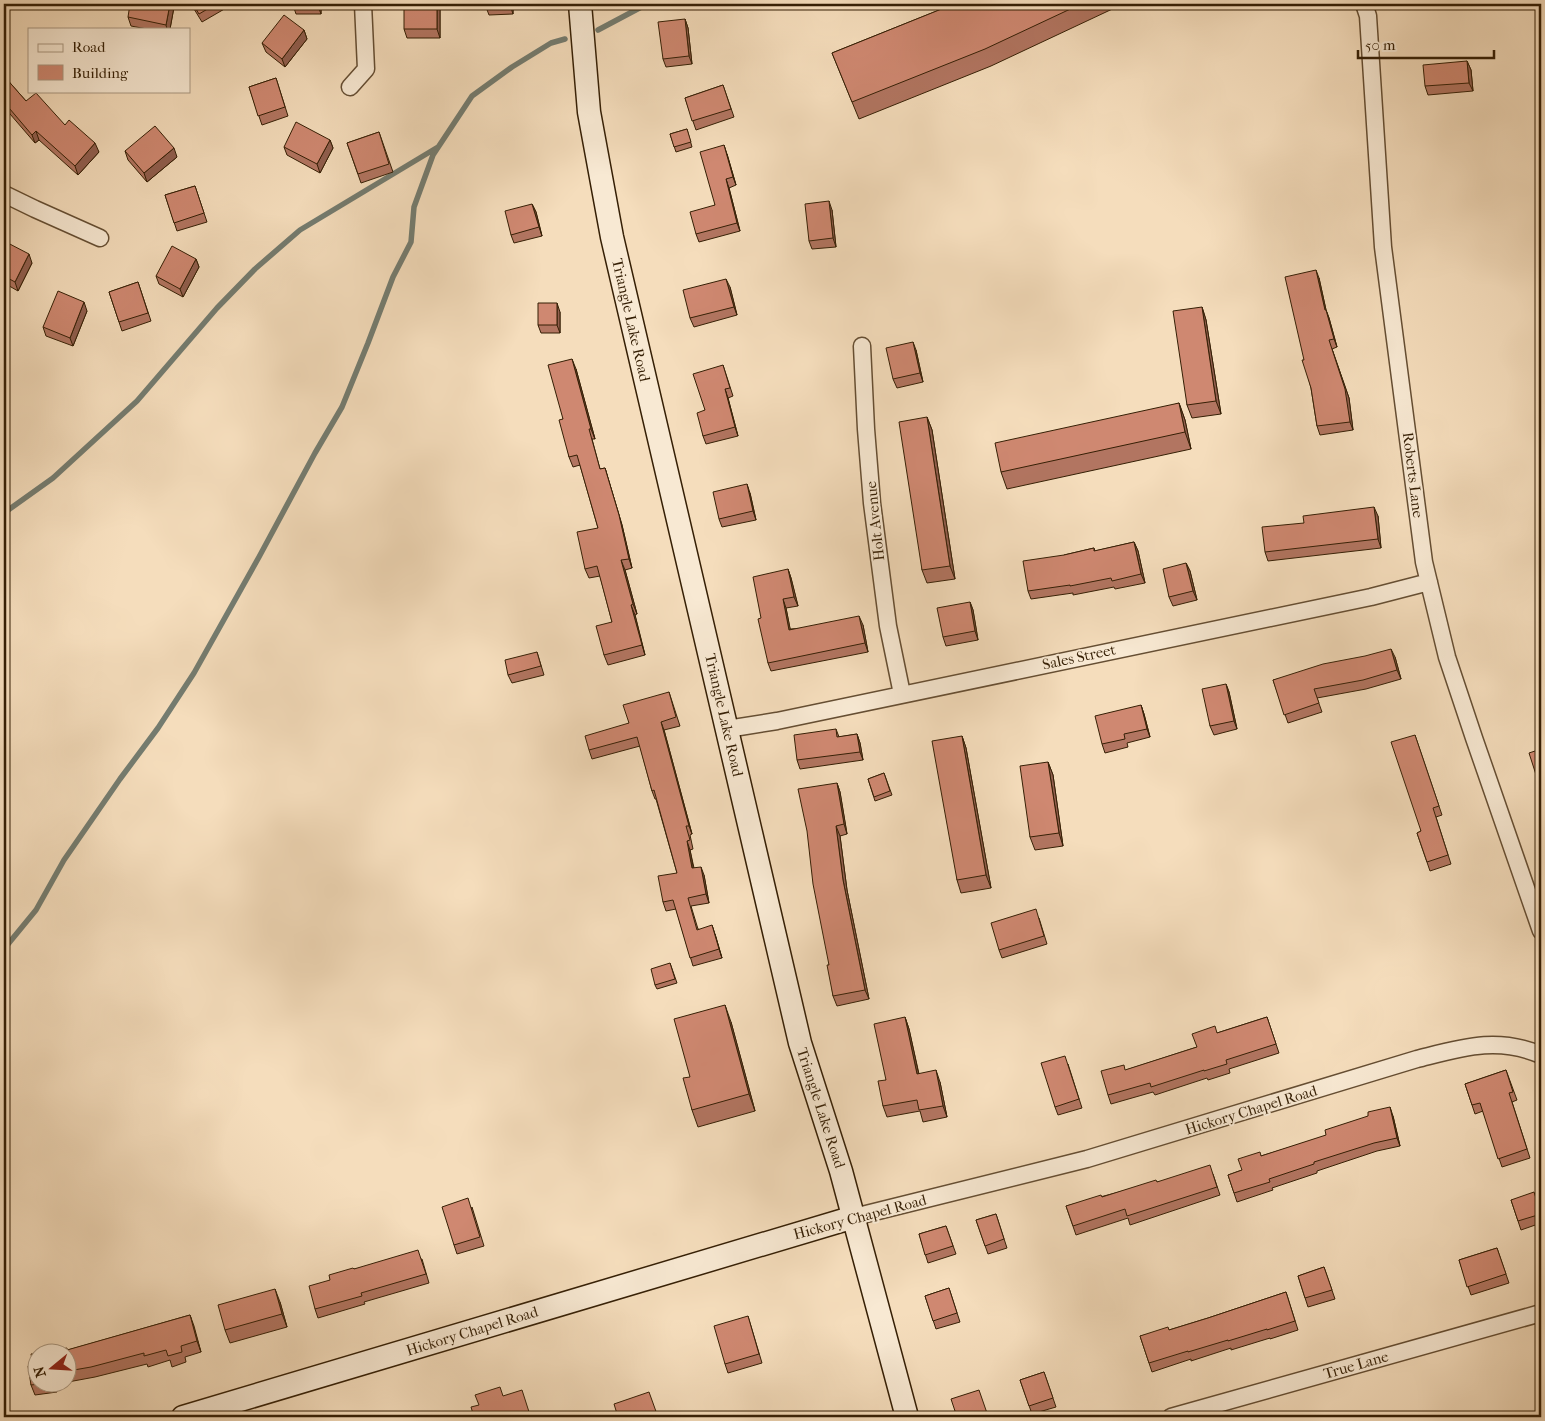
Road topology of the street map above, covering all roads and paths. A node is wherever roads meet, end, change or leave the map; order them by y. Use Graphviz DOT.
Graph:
graph roads {
  1 [pos="363,4"];
  2 [pos="580,4"];
  3 [pos="1364,4"];
  4 [pos="350,87"];
  5 [pos="4,194"];
  6 [pos="100,238"];
  7 [pos="862,346"];
  8 [pos="1429,582"];
  9 [pos="902,694"];
  10 [pos="727,729"];
  11 [pos="1541,931"];
  12 [pos="1541,1055"];
  13 [pos="854,1216"];
  14 [pos="1541,1313"];
  15 [pos="225,1411"];
  16 [pos="183,1417"];
  17 [pos="907,1417"];
  18 [pos="1171,1417"];
  1 -- 4 [label="street"];
  2 -- 10 [label="street, Triangle Lake Road"];
  3 -- 8 [label="street, Roberts Lane"];
  5 -- 6 [label="street"];
  7 -- 9 [label="street, Holt Avenue"];
  8 -- 9 [label="street, Sales Street"];
  8 -- 11 [label="street, Roberts Lane"];
  9 -- 10 [label="street, Sales Street"];
  10 -- 13 [label="street, Triangle Lake Road"];
  12 -- 13 [label="street, Hickory Chapel Road"];
  13 -- 15 [label="street, Hickory Chapel Road"];
  13 -- 17 [label="street, Triangle Lake Road"];
  14 -- 18 [label="street, True Lane"];
  15 -- 16 [label="street, Hickory Chapel Road"];
}
